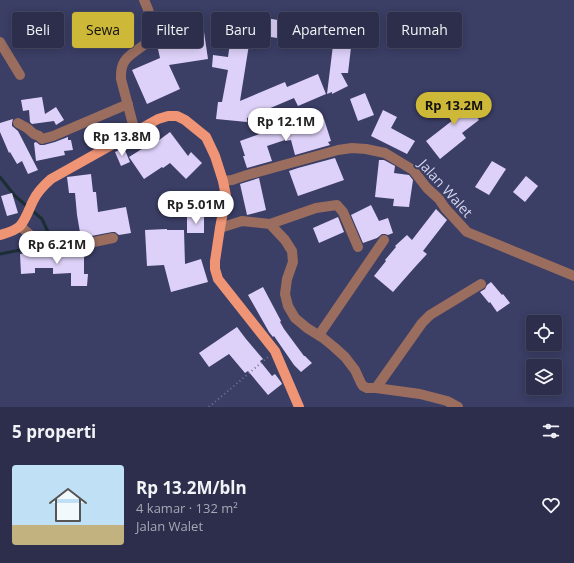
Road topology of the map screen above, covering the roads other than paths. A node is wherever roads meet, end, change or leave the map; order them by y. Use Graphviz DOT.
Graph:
graph roads {
  1 [pos="144,0"];
  2 [pos="0,42"];
  3 [pos="20,75"];
  4 [pos="128,104"];
  5 [pos="18,123"];
  6 [pos="135,132"];
  7 [pos="224,181"];
  8 [pos="22,223"];
  9 [pos="270,224"];
  10 [pos="220,228"];
  11 [pos="0,235"];
  12 [pos="113,238"];
  13 [pos="384,240"];
  14 [pos="358,247"];
  15 [pos="574,276"];
  16 [pos="481,284"];
  17 [pos="319,335"];
  18 [pos="376,388"];
  19 [pos="299,407"];
  20 [pos="458,407"];
  1 -- 4 [label="street"];
  2 -- 3 [label="street"];
  4 -- 5 [label="street"];
  4 -- 6 [label="street"];
  6 -- 7 [label="main road"];
  6 -- 8 [label="main road"];
  7 -- 10 [label="main road"];
  7 -- 15 [label="street, Jalan Walet"];
  8 -- 11 [label="main road"];
  8 -- 12 [label="street"];
  9 -- 10 [label="street"];
  9 -- 14 [label="street"];
  9 -- 17 [label="street"];
  10 -- 19 [label="main road"];
  13 -- 17 [label="street"];
  16 -- 18 [label="street"];
  17 -- 18 [label="street"];
  18 -- 20 [label="street"];
}
